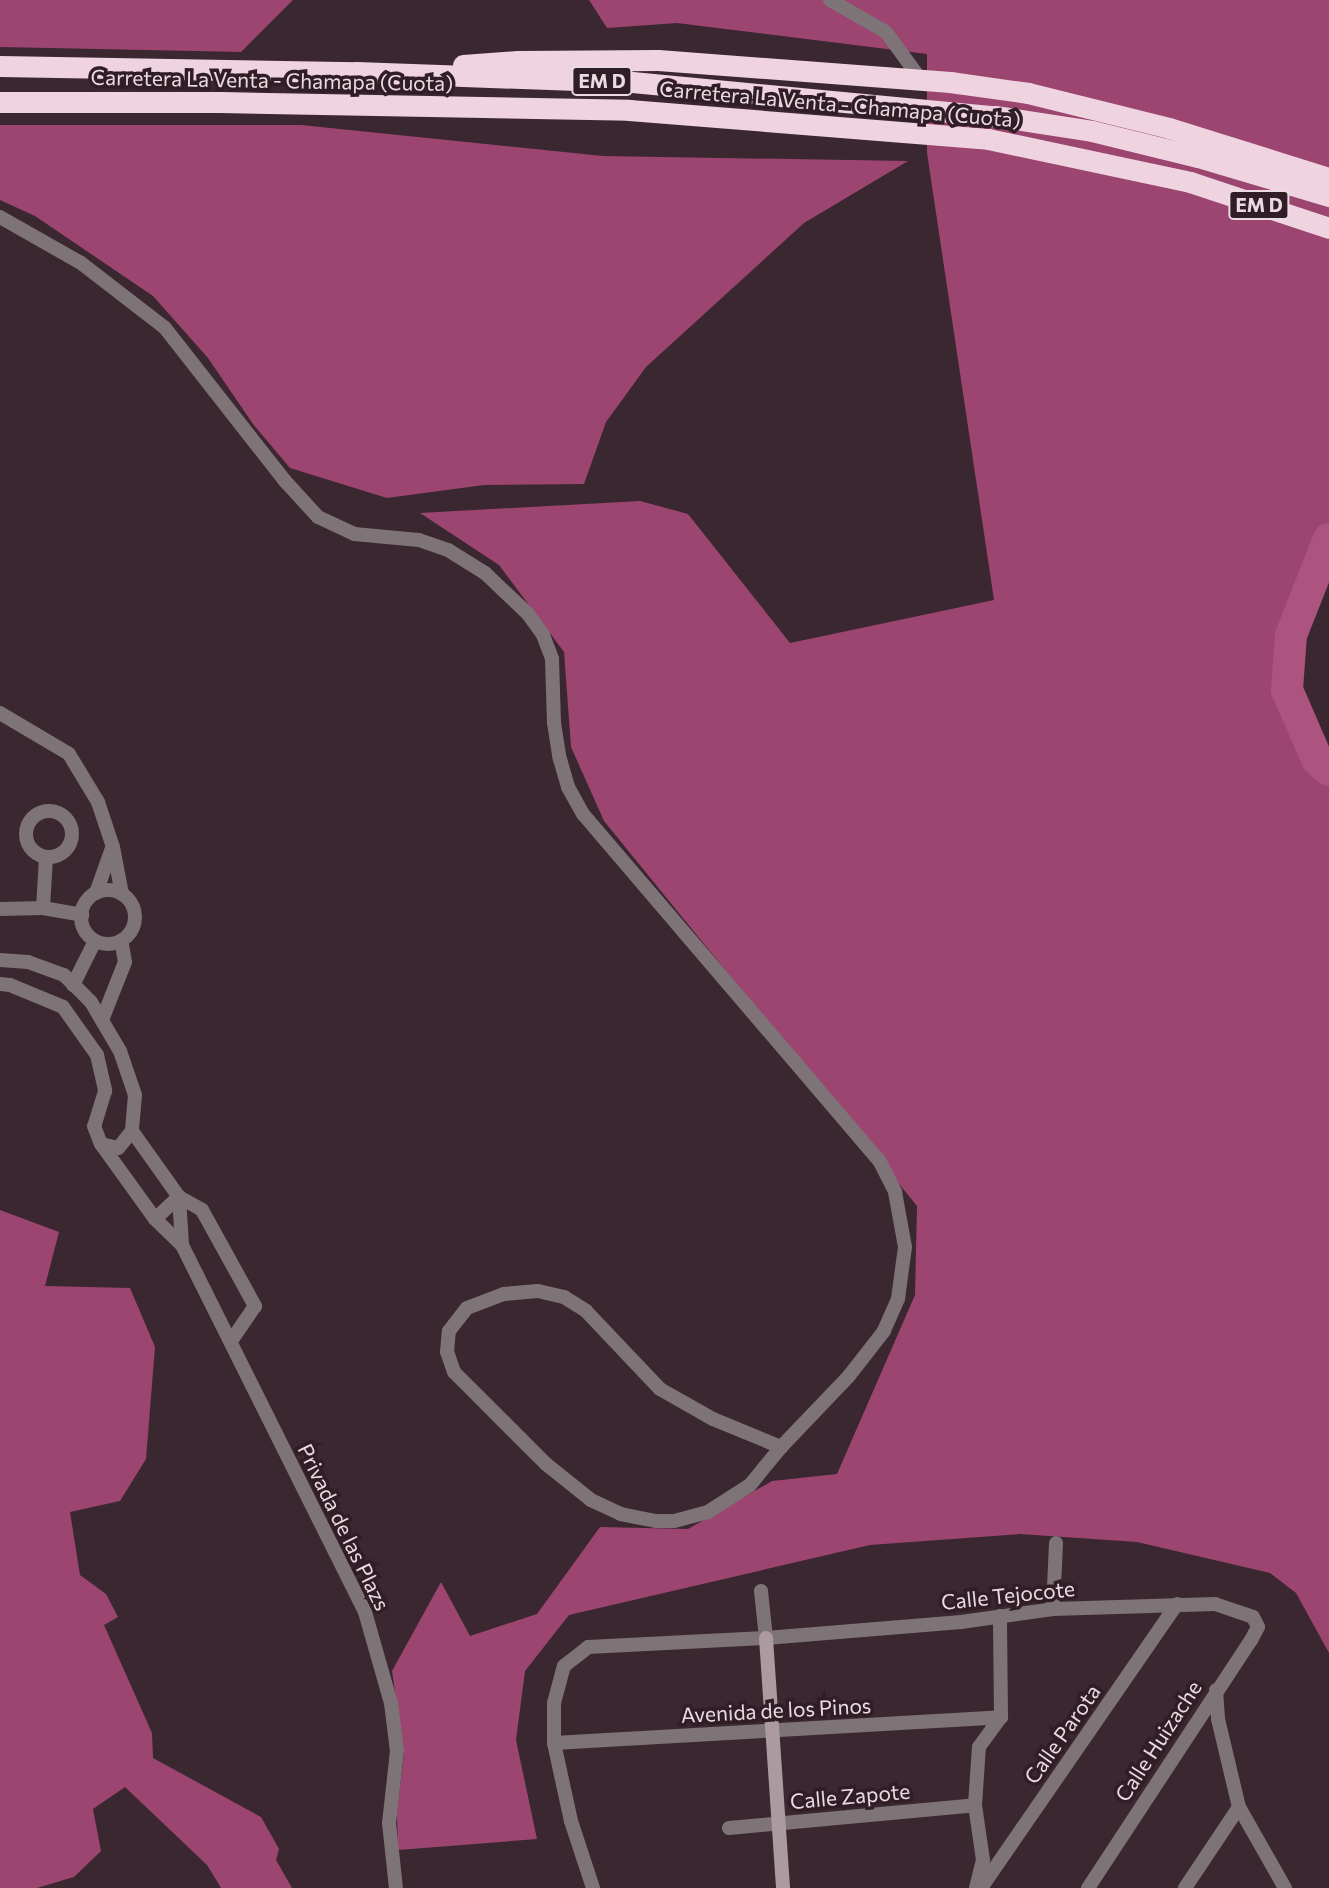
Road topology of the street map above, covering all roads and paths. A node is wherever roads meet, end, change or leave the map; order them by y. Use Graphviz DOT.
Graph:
graph roads {
  1 [pos="830,0"];
  2 [pos="0,66"];
  3 [pos="356,72"];
  4 [pos="921,80"];
  5 [pos="0,102"];
  6 [pos="1202,147"];
  7 [pos="1329,178"];
  8 [pos="1329,196"];
  9 [pos="0,217"];
  10 [pos="1329,228"];
  11 [pos="0,713"];
  12 [pos="113,847"];
  13 [pos="46,857"];
  14 [pos="96,893"];
  15 [pos="122,894"];
  16 [pos="43,908"];
  17 [pos="0,909"];
  18 [pos="82,915"];
  19 [pos="121,940"];
  20 [pos="95,941"];
  21 [pos="0,960"];
  22 [pos="0,984"];
  23 [pos="73,985"];
  24 [pos="102,1020"];
  25 [pos="132,1131"];
  26 [pos="101,1144"];
  27 [pos="178,1197"];
  28 [pos="155,1219"];
  29 [pos="182,1245"];
  30 [pos="231,1341"];
  31 [pos="781,1447"];
  32 [pos="1056,1543"];
  33 [pos="761,1591"];
  34 [pos="1177,1604"];
  35 [pos="1053,1609"];
  36 [pos="1000,1616"];
  37 [pos="1253,1617"];
  38 [pos="766,1638"];
  39 [pos="1216,1690"];
  40 [pos="1001,1717"];
  41 [pos="772,1731"];
  42 [pos="554,1743"];
  43 [pos="975,1805"];
  44 [pos="1239,1807"];
  45 [pos="779,1824"];
  46 [pos="729,1828"];
  47 [pos="1282,1887"];
  48 [pos="396,1888"];
  49 [pos="593,1888"];
  50 [pos="783,1888"];
  51 [pos="979,1888"];
  52 [pos="1088,1888"];
  53 [pos="1185,1888"];
  1 -- 4 [label="street"];
  2 -- 3 [label="highway, Carretera La Venta - Chamapa (Cuota) / EM D"];
  3 -- 4 [label="highway"];
  3 -- 6 [label="highway, Carretera La Venta - Chamapa (Cuota) / EM D"];
  4 -- 6 [label="highway"];
  5 -- 10 [label="highway, Carretera La Venta - Chamapa (Cuota) / EM D"];
  6 -- 7 [label="highway"];
  6 -- 8 [label="highway, Carretera La Venta - Chamapa (Cuota) / EM D"];
  9 -- 31 [label="street"];
  11 -- 12 [label="street"];
  12 -- 14 [label="street"];
  12 -- 15 [label="street"];
  13 -- 16 [label="street"];
  14 -- 15 [label="street"];
  14 -- 18 [label="street"];
  15 -- 19 [label="street"];
  16 -- 17 [label="street"];
  16 -- 18 [label="street"];
  18 -- 20 [label="street"];
  19 -- 20 [label="street"];
  19 -- 24 [label="street"];
  20 -- 23 [label="street"];
  21 -- 23 [label="street"];
  22 -- 26 [label="street"];
  23 -- 24 [label="street"];
  24 -- 25 [label="street"];
  25 -- 26 [label="street"];
  25 -- 27 [label="street"];
  26 -- 28 [label="street, Privada de las Plazs"];
  27 -- 28 [label="street"];
  27 -- 29 [label="street, Privada de las Plazs"];
  27 -- 30 [label="street"];
  28 -- 29 [label="street, Privada de las Plazs"];
  29 -- 30 [label="street, Privada de las Plazs"];
  30 -- 48 [label="street, Privada de las Plazs"];
  31 -- 31 [label="street"];
  32 -- 35 [label="street"];
  33 -- 38 [label="street"];
  34 -- 35 [label="street, Calle Tejocote"];
  34 -- 37 [label="street, Calle Tejocote"];
  34 -- 51 [label="street, Calle Parota"];
  35 -- 36 [label="street, Calle Tejocote"];
  36 -- 38 [label="street, Calle Tejocote"];
  36 -- 40 [label="street"];
  37 -- 39 [label="street, Calle Huizache"];
  38 -- 41 [label="street"];
  38 -- 42 [label="street, Calle Tejocote"];
  39 -- 44 [label="street"];
  39 -- 52 [label="street, Calle Huizache"];
  40 -- 41 [label="street, Avenida de los Pinos"];
  40 -- 43 [label="street"];
  41 -- 42 [label="street, Avenida de los Pinos"];
  41 -- 45 [label="street"];
  42 -- 49 [label="street, Calle Tejocote"];
  43 -- 45 [label="street, Calle Zapote"];
  43 -- 51 [label="street"];
  44 -- 47 [label="street"];
  44 -- 53 [label="street"];
  45 -- 46 [label="street, Calle Zapote"];
  45 -- 50 [label="street"];
}
